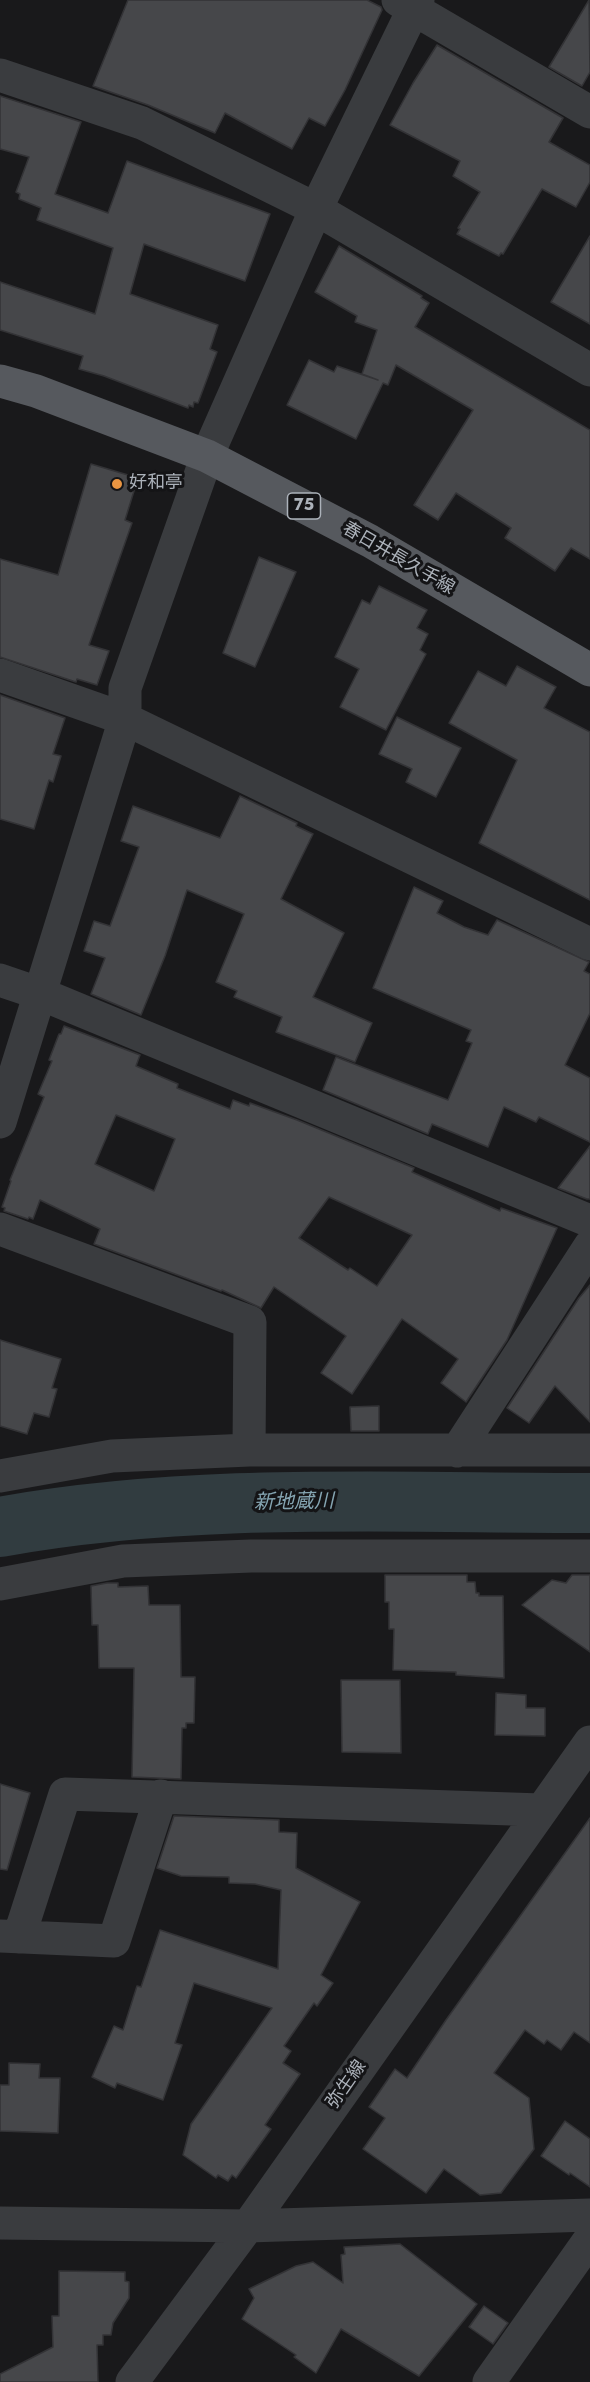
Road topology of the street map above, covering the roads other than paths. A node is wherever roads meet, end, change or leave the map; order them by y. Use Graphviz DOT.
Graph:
graph roads {
  1 [pos="410,3"];
  2 [pos="0,75"];
  3 [pos="590,112"];
  4 [pos="316,209"];
  5 [pos="590,370"];
  6 [pos="0,381"];
  7 [pos="207,456"];
  8 [pos="590,670"];
  9 [pos="0,675"];
  10 [pos="125,719"];
  11 [pos="590,944"];
  12 [pos="0,980"];
  13 [pos="41,994"];
  14 [pos="0,1122"];
  15 [pos="590,1221"];
  16 [pos="0,1229"];
  17 [pos="590,1246"];
  18 [pos="249,1450"];
  19 [pos="590,1450"];
  20 [pos="457,1451"];
  21 [pos="0,1476"];
  22 [pos="590,1556"];
  23 [pos="0,1584"];
  24 [pos="590,1742"];
  25 [pos="160,1796"];
  26 [pos="541,1810"];
  27 [pos="10,1936"];
  28 [pos="590,2215"];
  29 [pos="0,2223"];
  30 [pos="248,2226"];
  31 [pos="590,2239"];
  32 [pos="132,2382"];
  33 [pos="489,2382"];
  1 -- 3 [label="street"];
  1 -- 4 [label="street"];
  2 -- 4 [label="street"];
  4 -- 5 [label="street"];
  4 -- 7 [label="street"];
  6 -- 7 [label="main road, 春日井長久手線 / 75"];
  7 -- 8 [label="main road, 春日井長久手線 / 75"];
  7 -- 10 [label="street"];
  9 -- 10 [label="street"];
  10 -- 11 [label="street"];
  10 -- 13 [label="street"];
  12 -- 13 [label="street"];
  13 -- 14 [label="street"];
  13 -- 15 [label="street"];
  16 -- 18 [label="street"];
  17 -- 20 [label="street"];
  18 -- 20 [label="street"];
  18 -- 21 [label="street"];
  19 -- 20 [label="street"];
  22 -- 23 [label="street"];
  24 -- 26 [label="street, 弥生線"];
  25 -- 26 [label="street"];
  25 -- 27 [label="street"];
  25 -- 27 [label="street"];
  26 -- 30 [label="street, 弥生線"];
  28 -- 30 [label="street"];
  29 -- 30 [label="street"];
  30 -- 32 [label="street, 弥生線"];
  31 -- 33 [label="street"];
}
